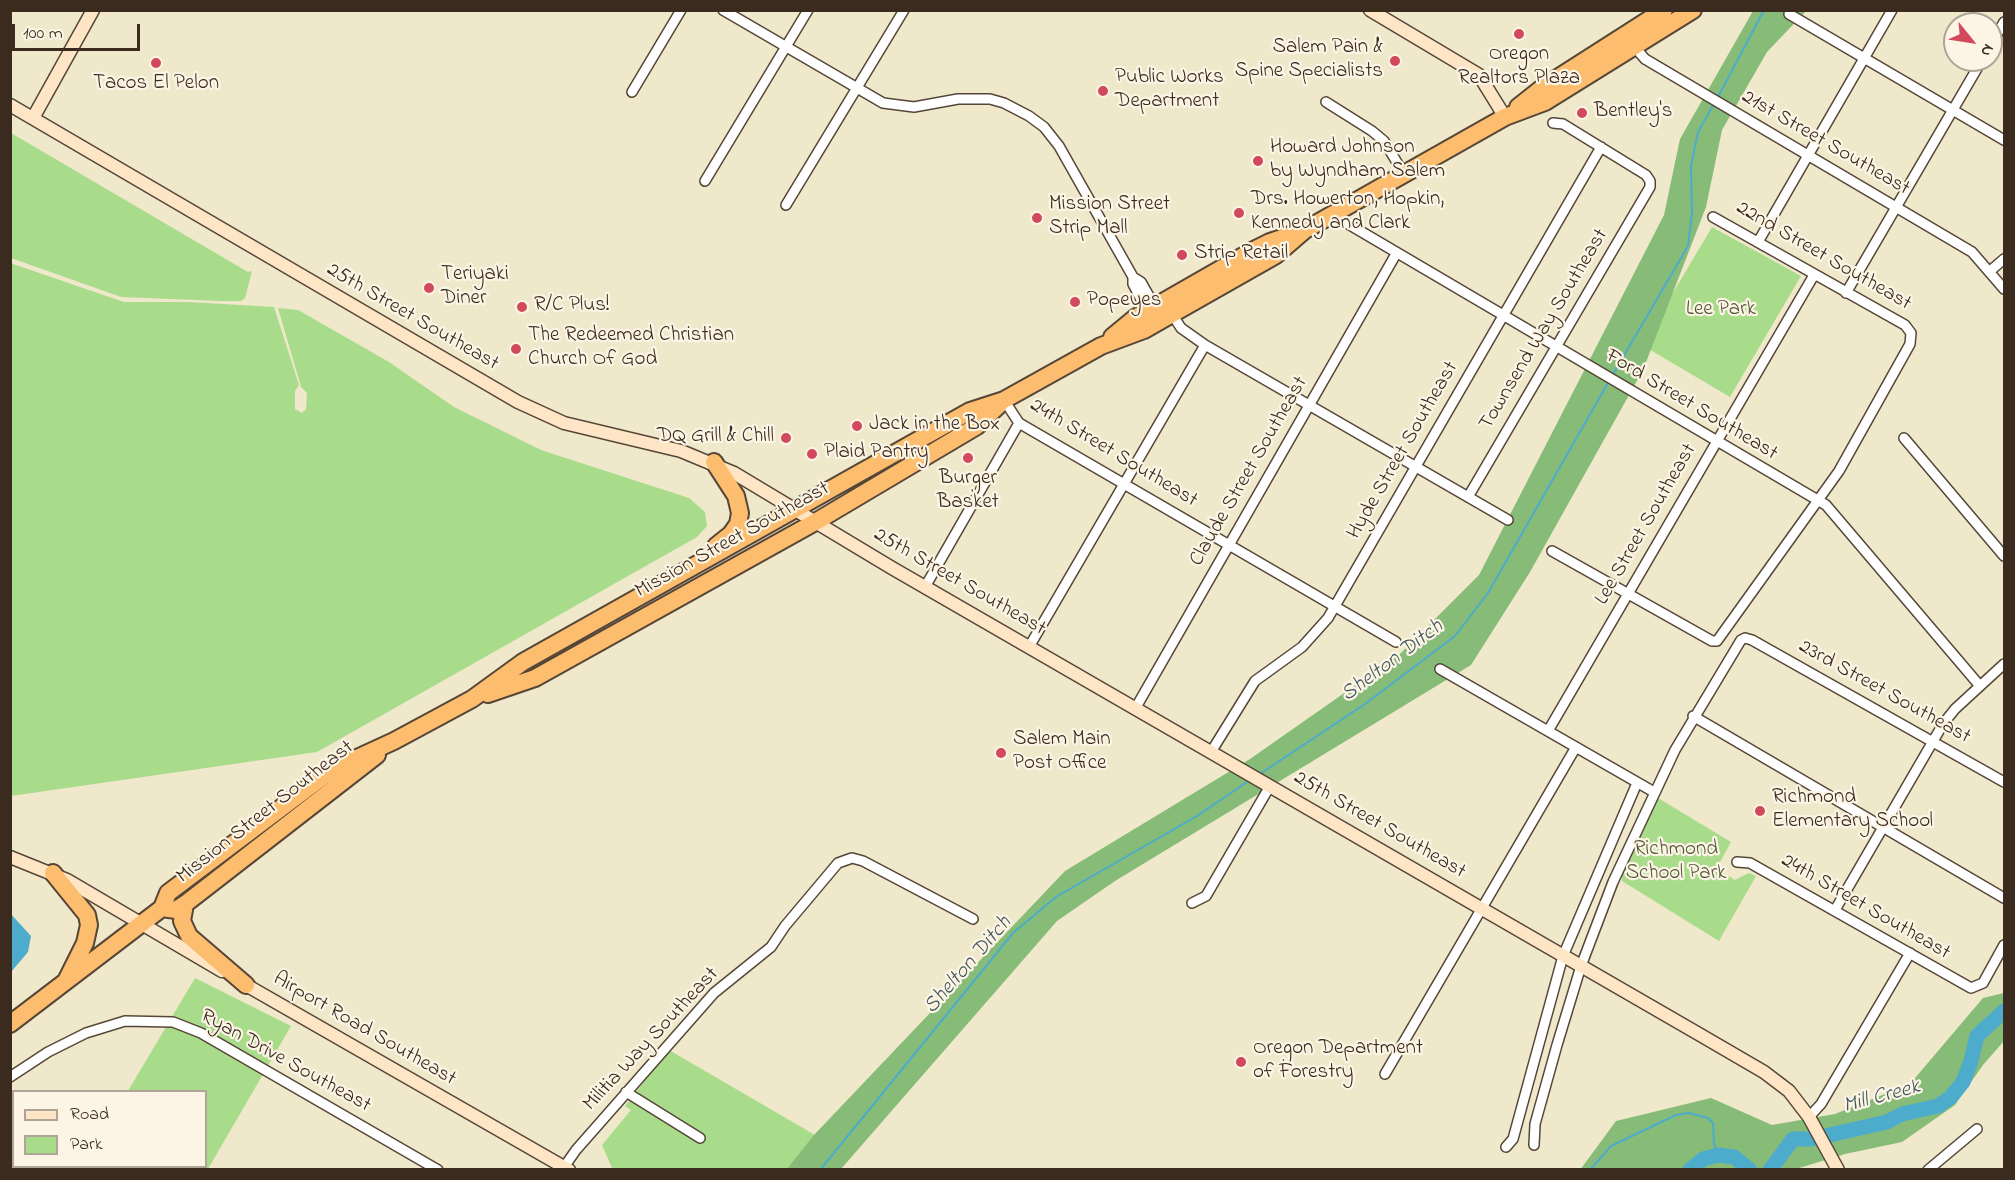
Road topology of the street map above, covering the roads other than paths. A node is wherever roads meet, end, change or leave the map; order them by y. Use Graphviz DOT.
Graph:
graph roads {
  1 [pos="93,10"];
  2 [pos="681,10"];
  3 [pos="723,10"];
  4 [pos="808,10"];
  5 [pos="904,10"];
  6 [pos="1370,10"];
  7 [pos="1665,10"];
  8 [pos="1693,10"];
  9 [pos="1892,10"];
  10 [pos="1789,14"];
  11 [pos="1630,41"];
  12 [pos="785,47"];
  13 [pos="1866,58"];
  14 [pos="1976,72"];
  15 [pos="856,90"];
  16 [pos="632,92"];
  17 [pos="1326,102"];
  18 [pos="10,105"];
  19 [pos="1954,110"];
  20 [pos="1505,117"];
  21 [pos="33,118"];
  22 [pos="1553,123"];
  23 [pos="2004,140"];
  24 [pos="1601,147"];
  25 [pos="1809,155"];
  26 [pos="1404,174"];
  27 [pos="705,181"];
  28 [pos="786,206"];
  29 [pos="1896,207"];
  30 [pos="1333,215"];
  31 [pos="1713,217"];
  32 [pos="1305,231"];
  33 [pos="1758,242"];
  34 [pos="1396,254"];
  35 [pos="2004,259"];
  36 [pos="1990,271"];
  37 [pos="1814,275"];
  38 [pos="1200,282"];
  39 [pos="2004,289"];
  40 [pos="1846,293"];
  41 [pos="1151,309"];
  42 [pos="1172,314"];
  43 [pos="1503,315"];
  44 [pos="1205,345"];
  45 [pos="1101,346"];
  46 [pos="1557,347"];
  47 [pos="1004,400"];
  48 [pos="1309,405"];
  49 [pos="1019,423"];
  50 [pos="1904,438"];
  51 [pos="1717,442"];
  52 [pos="714,462"];
  53 [pos="1416,467"];
  54 [pos="1124,483"];
  55 [pos="1468,497"];
  56 [pos="1819,501"];
  57 [pos="796,509"];
  58 [pos="1508,520"];
  59 [pos="817,521"];
  60 [pos="1229,544"];
  61 [pos="1552,551"];
  62 [pos="2004,556"];
  63 [pos="680,573"];
  64 [pos="925,587"];
  65 [pos="1628,592"];
  66 [pos="1335,605"];
  67 [pos="1396,642"];
  68 [pos="1029,647"];
  69 [pos="2004,664"];
  70 [pos="1440,669"];
  71 [pos="1980,686"];
  72 [pos="472,699"];
  73 [pos="1136,709"];
  74 [pos="1693,716"];
  75 [pos="1548,731"];
  76 [pos="394,741"];
  77 [pos="1934,741"];
  78 [pos="1576,747"];
  79 [pos="1211,752"];
  80 [pos="2004,782"];
  81 [pos="1637,783"];
  82 [pos="1270,786"];
  83 [pos="1654,792"];
  84 [pos="1883,828"];
  85 [pos="10,856"];
  86 [pos="1737,862"];
  87 [pos="53,873"];
  88 [pos="2004,898"];
  89 [pos="1192,903"];
  90 [pos="185,904"];
  91 [pos="162,908"];
  92 [pos="1482,909"];
  93 [pos="1835,910"];
  94 [pos="973,919"];
  95 [pos="141,924"];
  96 [pos="2004,945"];
  97 [pos="1910,953"];
  98 [pos="1563,956"];
  99 [pos="1581,966"];
  100 [pos="66,982"];
  101 [pos="246,985"];
  102 [pos="10,1024"];
  103 [pos="1385,1074"];
  104 [pos="10,1077"];
  105 [pos="626,1092"];
  106 [pos="1809,1117"];
  107 [pos="1977,1129"];
  108 [pos="700,1138"];
  109 [pos="1534,1145"];
  110 [pos="1506,1147"];
  111 [pos="565,1168"];
  112 [pos="438,1170"];
  113 [pos="1838,1170"];
  114 [pos="1928,1170"];
  1 -- 21 [label="main road"];
  2 -- 16 [label="street"];
  3 -- 12 [label="street"];
  4 -- 12 [label="street"];
  5 -- 15 [label="street"];
  6 -- 20 [label="main road"];
  7 -- 11 [label="highway, Mission Street Southeast"];
  8 -- 11 [label="highway, Mission Street Southeast"];
  9 -- 13 [label="street"];
  10 -- 13 [label="street"];
  11 -- 20 [label="highway, Mission Street Southeast"];
  11 -- 25 [label="street, 21st Street Southeast"];
  12 -- 15 [label="street"];
  12 -- 27 [label="street"];
  13 -- 19 [label="street"];
  13 -- 25 [label="street"];
  14 -- 19 [label="street"];
  15 -- 28 [label="street"];
  15 -- 41 [label="street"];
  17 -- 26 [label="street"];
  18 -- 21 [label="main road, 25th Street Southeast"];
  19 -- 23 [label="street"];
  19 -- 29 [label="street"];
  20 -- 26 [label="highway, Mission Street Southeast"];
  21 -- 52 [label="main road, 25th Street Southeast"];
  22 -- 24 [label="street"];
  24 -- 43 [label="street, Hyde Street Southeast"];
  24 -- 46 [label="street, Townsend Way Southeast"];
  25 -- 29 [label="street, 21st Street Southeast"];
  25 -- 33 [label="street"];
  26 -- 30 [label="highway, Mission Street Southeast"];
  29 -- 36 [label="street, 21st Street Southeast"];
  29 -- 40 [label="street"];
  30 -- 32 [label="highway, Mission Street Southeast"];
  30 -- 34 [label="street, Ford Street Southeast"];
  31 -- 33 [label="street, 22nd Street Southeast"];
  32 -- 38 [label="highway, Mission Street Southeast"];
  32 -- 42 [label="highway, Mission Street Southeast"];
  33 -- 37 [label="street, 22nd Street Southeast"];
  34 -- 43 [label="street, Ford Street Southeast"];
  34 -- 48 [label="street, Claude Street Southeast"];
  35 -- 36 [label="street"];
  36 -- 39 [label="street, 21st Street Southeast"];
  37 -- 40 [label="street, 22nd Street Southeast"];
  37 -- 51 [label="street, Lee Street Southeast"];
  38 -- 41 [label="highway, Mission Street Southeast"];
  38 -- 42 [label="highway"];
  40 -- 56 [label="street, 22nd Street Southeast"];
  41 -- 45 [label="highway, Mission Street Southeast"];
  42 -- 44 [label="street"];
  42 -- 45 [label="highway, Mission Street Southeast"];
  43 -- 46 [label="street, Ford Street Southeast"];
  43 -- 53 [label="street, Hyde Street Southeast"];
  44 -- 48 [label="street"];
  44 -- 54 [label="street"];
  45 -- 47 [label="highway, Mission Street Southeast"];
  46 -- 51 [label="street, Ford Street Southeast"];
  46 -- 55 [label="street, Townsend Way Southeast"];
  47 -- 49 [label="street, 24th Street Southeast"];
  47 -- 57 [label="highway, Mission Street Southeast"];
  47 -- 59 [label="highway, Mission Street Southeast"];
  48 -- 53 [label="street"];
  48 -- 60 [label="street, Claude Street Southeast"];
  49 -- 54 [label="street, 24th Street Southeast"];
  49 -- 64 [label="street"];
  50 -- 62 [label="street"];
  51 -- 56 [label="street, Ford Street Southeast"];
  51 -- 65 [label="street, Lee Street Southeast"];
  52 -- 57 [label="main road, 25th Street Southeast"];
  52 -- 63 [label="highway"];
  53 -- 55 [label="street"];
  53 -- 66 [label="street, Hyde Street Southeast"];
  54 -- 60 [label="street, 24th Street Southeast"];
  54 -- 68 [label="street"];
  55 -- 58 [label="street"];
  56 -- 65 [label="street"];
  56 -- 71 [label="street, Ford Street Southeast"];
  57 -- 59 [label="main road, 25th Street Southeast"];
  57 -- 63 [label="highway, Mission Street Southeast"];
  59 -- 64 [label="main road, 25th Street Southeast"];
  59 -- 72 [label="highway, Mission Street Southeast"];
  60 -- 66 [label="street, 24th Street Southeast"];
  60 -- 73 [label="street, Claude Street Southeast"];
  61 -- 65 [label="street"];
  63 -- 72 [label="highway, Mission Street Southeast"];
  64 -- 68 [label="main road, 25th Street Southeast"];
  65 -- 75 [label="street, Lee Street Southeast"];
  66 -- 67 [label="street, 24th Street Southeast"];
  66 -- 79 [label="street, Hyde Street Southeast"];
  68 -- 73 [label="main road, 25th Street Southeast"];
  69 -- 71 [label="street"];
  70 -- 75 [label="street"];
  71 -- 77 [label="street"];
  72 -- 76 [label="highway, Mission Street Southeast"];
  73 -- 79 [label="main road, 25th Street Southeast"];
  74 -- 77 [label="street, 23rd Street Southeast"];
  74 -- 83 [label="street"];
  74 -- 84 [label="street"];
  75 -- 78 [label="street"];
  76 -- 90 [label="highway, Mission Street Southeast"];
  76 -- 91 [label="highway, Mission Street Southeast"];
  77 -- 80 [label="street, 23rd Street Southeast"];
  77 -- 84 [label="street"];
  78 -- 81 [label="street"];
  78 -- 92 [label="street"];
  79 -- 82 [label="main road, 25th Street Southeast"];
  81 -- 83 [label="street"];
  81 -- 98 [label="street"];
  82 -- 89 [label="street"];
  82 -- 92 [label="main road, 25th Street Southeast"];
  83 -- 99 [label="street"];
  84 -- 88 [label="street"];
  84 -- 93 [label="street"];
  85 -- 87 [label="main road, Airport Road Southeast"];
  86 -- 93 [label="street, 24th Street Southeast"];
  87 -- 95 [label="main road, Airport Road Southeast"];
  87 -- 100 [label="highway"];
  90 -- 91 [label="highway, Mission Street Southeast"];
  90 -- 101 [label="highway"];
  91 -- 95 [label="highway, Mission Street Southeast"];
  92 -- 98 [label="main road, 25th Street Southeast"];
  92 -- 103 [label="street"];
  93 -- 97 [label="street, 24th Street Southeast"];
  94 -- 105 [label="street, Militia Way Southeast"];
  95 -- 100 [label="highway, Mission Street Southeast"];
  95 -- 101 [label="main road, Airport Road Southeast"];
  96 -- 97 [label="street, 24th Street Southeast"];
  97 -- 106 [label="street"];
  98 -- 99 [label="main road, 25th Street Southeast"];
  98 -- 110 [label="street"];
  99 -- 106 [label="main road, 25th Street Southeast"];
  99 -- 109 [label="street"];
  100 -- 102 [label="highway, Mission Street Southeast"];
  101 -- 111 [label="main road, Airport Road Southeast"];
  104 -- 112 [label="street, Ryan Drive Southeast"];
  105 -- 108 [label="street"];
  105 -- 111 [label="street, Militia Way Southeast"];
  106 -- 113 [label="main road, 25th Street Southeast"];
  107 -- 114 [label="street"];
}
